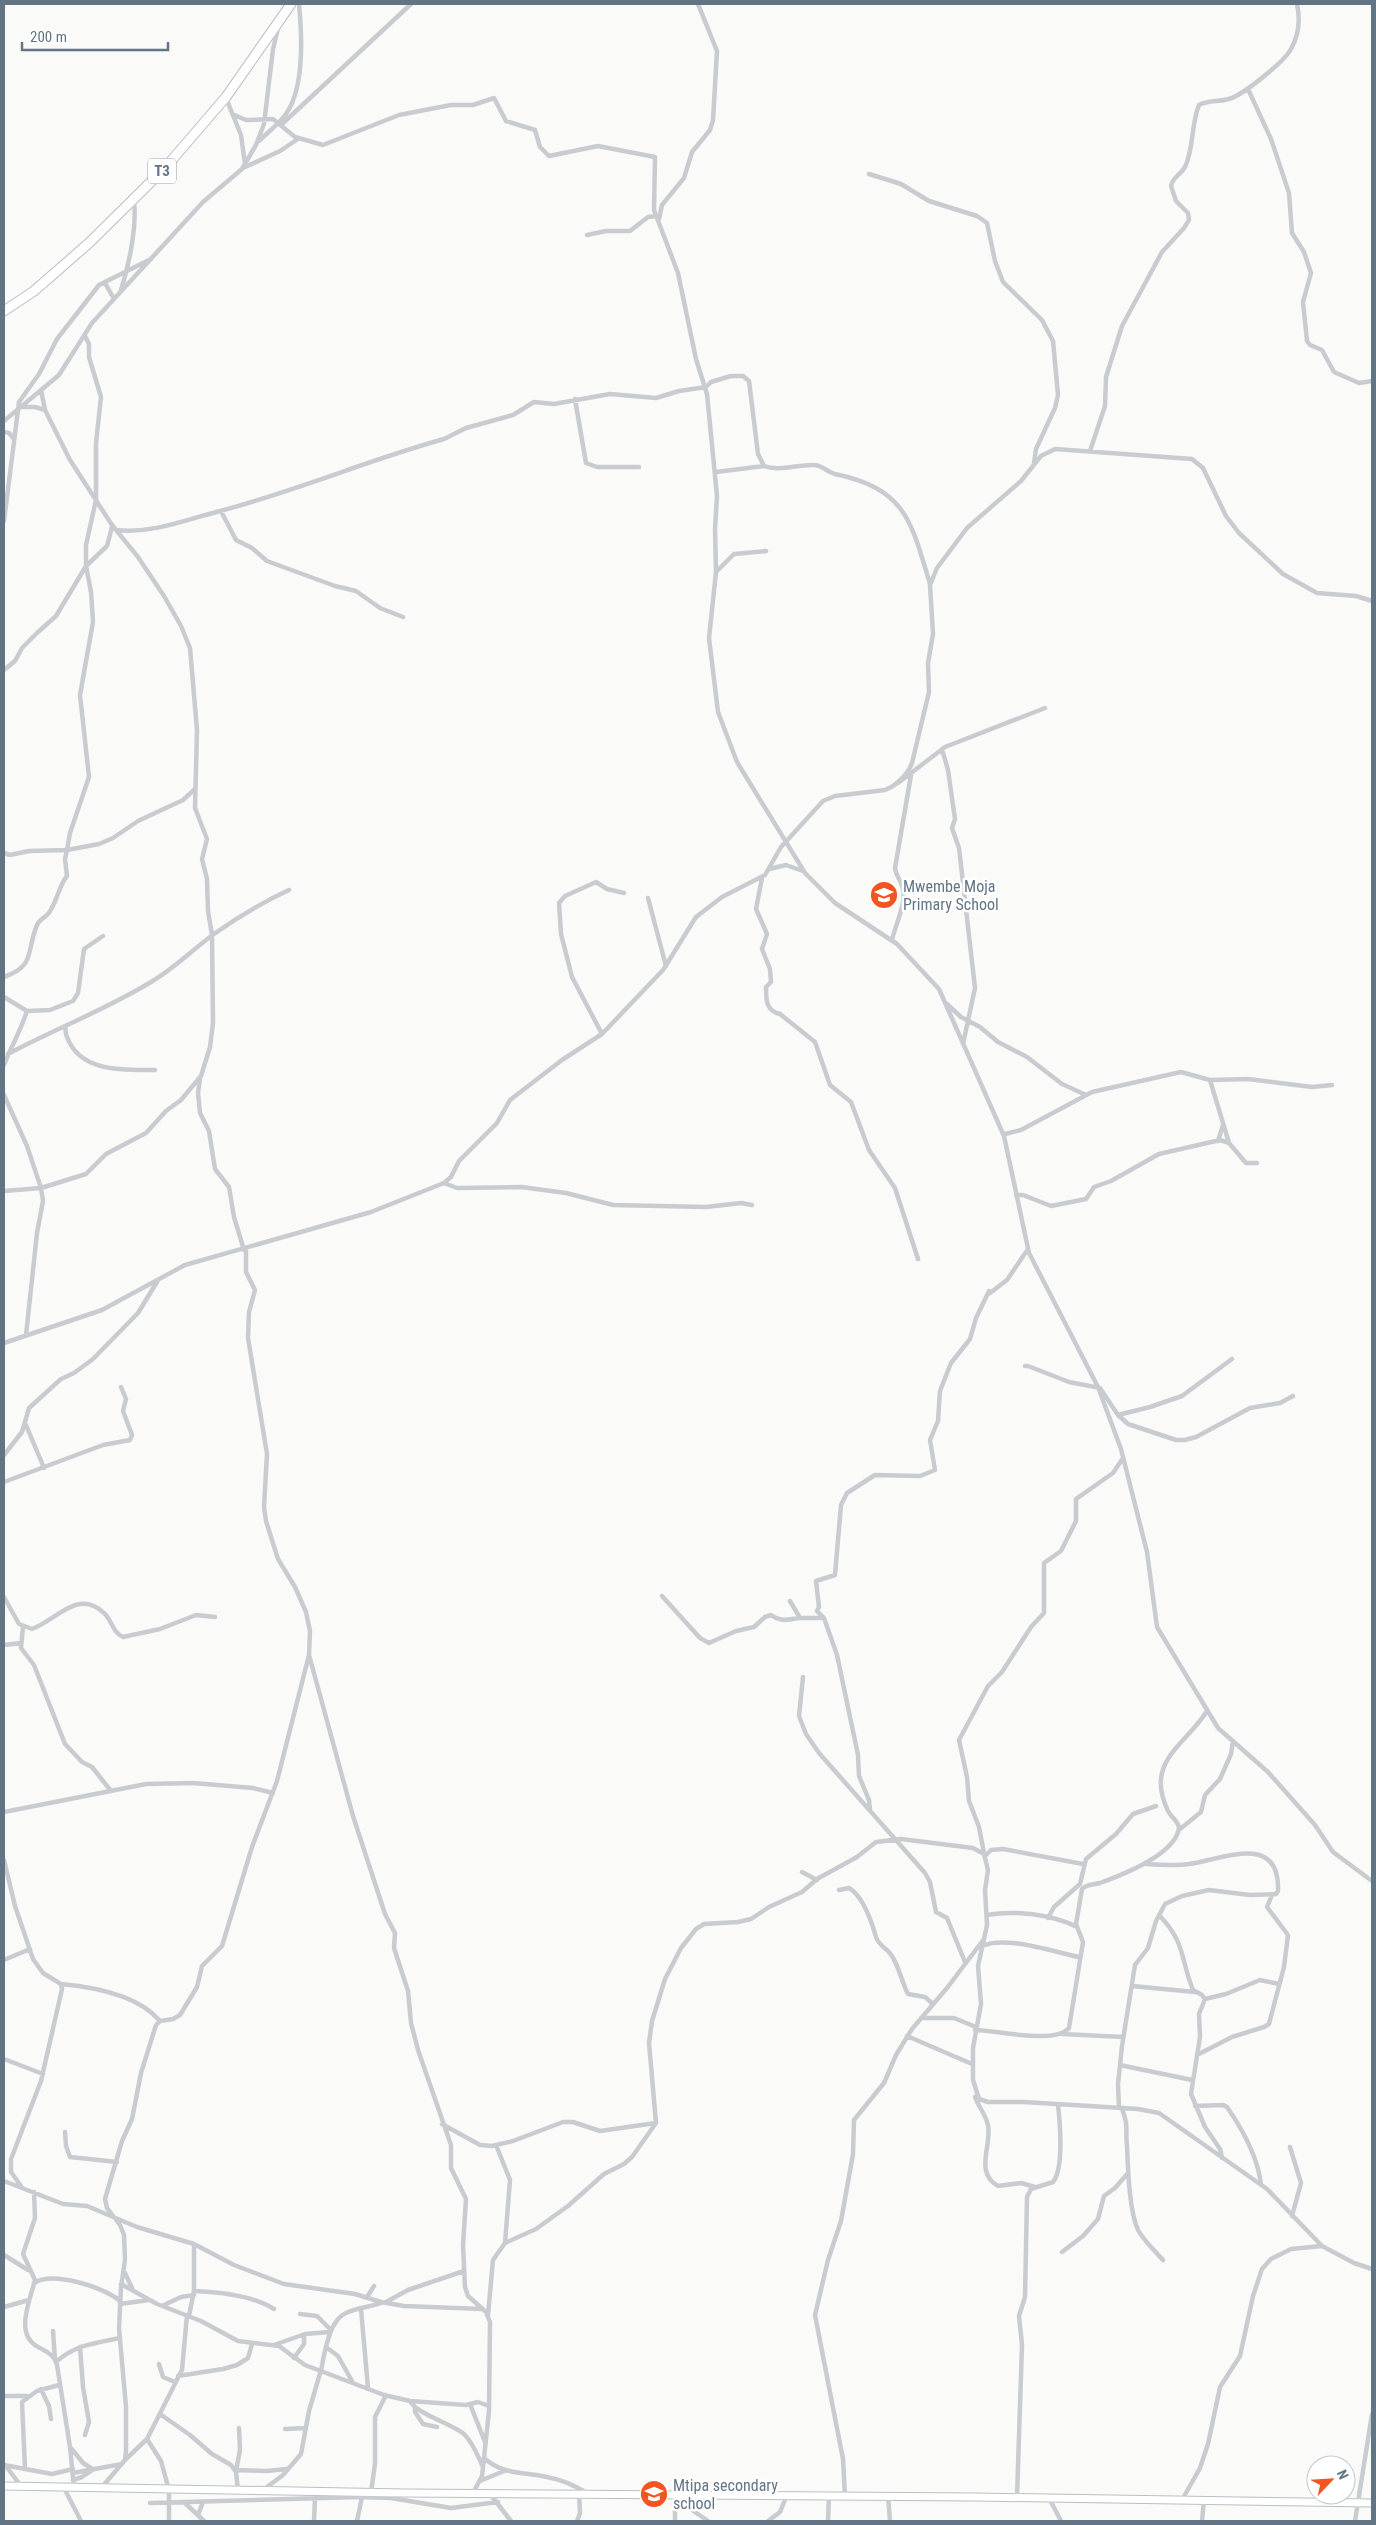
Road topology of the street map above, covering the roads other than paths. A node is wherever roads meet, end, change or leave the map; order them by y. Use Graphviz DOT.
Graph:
graph roads {
  1 [pos="291,4"];
  2 [pos="299,4"];
  3 [pos="411,4"];
  4 [pos="698,4"];
  5 [pos="1297,4"];
  6 [pos="280,20"];
  7 [pos="1248,89"];
  8 [pos="226,97"];
  9 [pos="232,114"];
  10 [pos="265,118"];
  11 [pos="280,123"];
  12 [pos="298,139"];
  13 [pos="256,145"];
  14 [pos="244,166"];
  15 [pos="869,174"];
  16 [pos="134,201"];
  17 [pos="657,218"];
  18 [pos="587,235"];
  19 [pos="154,257"];
  20 [pos="127,272"];
  21 [pos="105,283"];
  22 [pos="121,292"];
  23 [pos="114,299"];
  24 [pos="4,311"];
  25 [pos="85,336"];
  26 [pos="1372,381"];
  27 [pos="706,387"];
  28 [pos="41,390"];
  29 [pos="575,399"];
  30 [pos="20,408"];
  31 [pos="45,410"];
  32 [pos="4,421"];
  33 [pos="4,432"];
  34 [pos="14,439"];
  35 [pos="1090,451"];
  36 [pos="1034,464"];
  37 [pos="764,466"];
  38 [pos="639,467"];
  39 [pos="716,472"];
  40 [pos="96,500"];
  41 [pos="220,511"];
  42 [pos="4,521"];
  43 [pos="112,525"];
  44 [pos="116,530"];
  45 [pos="766,551"];
  46 [pos="86,566"];
  47 [pos="716,572"];
  48 [pos="930,585"];
  49 [pos="1372,601"];
  50 [pos="403,618"];
  51 [pos="4,670"];
  52 [pos="1044,708"];
  53 [pos="942,749"];
  54 [pos="911,776"];
  55 [pos="895,785"];
  56 [pos="195,789"];
  57 [pos="785,842"];
  58 [pos="67,850"];
  59 [pos="4,853"];
  60 [pos="769,869"];
  61 [pos="805,873"];
  62 [pos="762,878"];
  63 [pos="289,890"];
  64 [pos="624,892"];
  65 [pos="648,898"];
  66 [pos="212,935"];
  67 [pos="103,936"];
  68 [pos="892,940"];
  69 [pos="666,966"];
  70 [pos="4,977"];
  71 [pos="4,997"];
  72 [pos="946,1003"];
  73 [pos="27,1011"];
  74 [pos="969,1020"];
  75 [pos="65,1026"];
  76 [pos="602,1034"];
  77 [pos="963,1046"];
  78 [pos="8,1054"];
  79 [pos="4,1066"];
  80 [pos="155,1070"];
  81 [pos="201,1076"];
  82 [pos="1210,1080"];
  83 [pos="1332,1085"];
  84 [pos="4,1095"];
  85 [pos="1086,1095"];
  86 [pos="1223,1125"];
  87 [pos="1004,1136"];
  88 [pos="1218,1141"];
  89 [pos="1229,1143"];
  90 [pos="1257,1163"];
  91 [pos="444,1183"];
  92 [pos="41,1188"];
  93 [pos="4,1191"];
  94 [pos="1016,1195"];
  95 [pos="752,1205"];
  96 [pos="1028,1249"];
  97 [pos="245,1250"];
  98 [pos="918,1259"];
  99 [pos="157,1280"];
  100 [pos="26,1334"];
  101 [pos="4,1343"];
  102 [pos="1232,1358"];
  103 [pos="1025,1366"];
  104 [pos="121,1387"];
  105 [pos="1098,1387"];
  106 [pos="1293,1396"];
  107 [pos="1118,1415"];
  108 [pos="26,1424"];
  109 [pos="4,1455"];
  110 [pos="1123,1458"];
  111 [pos="44,1468"];
  112 [pos="4,1482"];
  113 [pos="662,1596"];
  114 [pos="4,1597"];
  115 [pos="790,1601"];
  116 [pos="215,1617"];
  117 [pos="800,1618"];
  118 [pos="824,1618"];
  119 [pos="23,1627"];
  120 [pos="21,1643"];
  121 [pos="4,1645"];
  122 [pos="310,1655"];
  123 [pos="803,1677"];
  124 [pos="1207,1711"];
  125 [pos="1233,1741"];
  126 [pos="110,1791"];
  127 [pos="273,1793"];
  128 [pos="1156,1806"];
  129 [pos="870,1811"];
  130 [pos="4,1812"];
  131 [pos="1179,1830"];
  132 [pos="896,1839"];
  133 [pos="984,1855"];
  134 [pos="4,1860"];
  135 [pos="1083,1864"];
  136 [pos="1145,1864"];
  137 [pos="802,1872"];
  138 [pos="817,1880"];
  139 [pos="1372,1881"];
  140 [pos="839,1890"];
  141 [pos="1272,1896"];
  142 [pos="987,1915"];
  143 [pos="1158,1915"];
  144 [pos="1048,1918"];
  145 [pos="1077,1927"];
  146 [pos="984,1938"];
  147 [pos="982,1946"];
  148 [pos="30,1949"];
  149 [pos="1079,1957"];
  150 [pos="4,1960"];
  151 [pos="965,1962"];
  152 [pos="61,1984"];
  153 [pos="1279,1984"];
  154 [pos="1132,1986"];
  155 [pos="1195,1992"];
  156 [pos="1205,1999"];
  157 [pos="933,2004"];
  158 [pos="921,2018"];
  159 [pos="160,2021"];
  160 [pos="976,2029"];
  161 [pos="1062,2034"];
  162 [pos="907,2036"];
  163 [pos="1123,2037"];
  164 [pos="1197,2055"];
  165 [pos="4,2058"];
  166 [pos="972,2064"];
  167 [pos="1120,2065"];
  168 [pos="43,2074"];
  169 [pos="1192,2080"];
  170 [pos="975,2090"];
  171 [pos="1058,2105"];
  172 [pos="1195,2106"];
  173 [pos="1120,2108"];
  174 [pos="656,2123"];
  175 [pos="442,2124"];
  176 [pos="65,2132"];
  177 [pos="496,2145"];
  178 [pos="1290,2147"];
  179 [pos="1222,2158"];
  180 [pos="116,2162"];
  181 [pos="1128,2172"];
  182 [pos="4,2181"];
  183 [pos="1261,2185"];
  184 [pos="22,2187"];
  185 [pos="1036,2187"];
  186 [pos="34,2192"];
  187 [pos="1292,2216"];
  188 [pos="113,2217"];
  189 [pos="505,2243"];
  190 [pos="194,2244"];
  191 [pos="1322,2246"];
  192 [pos="1062,2252"];
  193 [pos="4,2255"];
  194 [pos="1163,2260"];
  195 [pos="124,2266"];
  196 [pos="1372,2269"];
  197 [pos="464,2271"];
  198 [pos="30,2272"];
  199 [pos="34,2283"];
  200 [pos="121,2285"];
  201 [pos="374,2286"];
  202 [pos="133,2290"];
  203 [pos="108,2292"];
  204 [pos="194,2293"];
  205 [pos="367,2297"];
  206 [pos="29,2300"];
  207 [pos="150,2300"];
  208 [pos="120,2302"];
  209 [pos="383,2303"];
  210 [pos="162,2306"];
  211 [pos="4,2308"];
  212 [pos="274,2309"];
  213 [pos="361,2309"];
  214 [pos="482,2309"];
  215 [pos="300,2314"];
  216 [pos="188,2315"];
  217 [pos="488,2315"];
  218 [pos="53,2331"];
  219 [pos="331,2331"];
  220 [pos="304,2335"];
  221 [pos="120,2338"];
  222 [pos="252,2344"];
  223 [pos="273,2346"];
  224 [pos="80,2347"];
  225 [pos="326,2347"];
  226 [pos="294,2358"];
  227 [pos="56,2361"];
  228 [pos="159,2364"];
  229 [pos="321,2370"];
  230 [pos="178,2376"];
  231 [pos="352,2381"];
  232 [pos="175,2382"];
  233 [pos="59,2385"];
  234 [pos="368,2388"];
  235 [pos="41,2389"];
  236 [pos="386,2395"];
  237 [pos="4,2396"];
  238 [pos="27,2396"];
  239 [pos="410,2400"];
  240 [pos="470,2404"];
  241 [pos="489,2406"];
  242 [pos="415,2408"];
  243 [pos="160,2414"];
  244 [pos="1372,2414"];
  245 [pos="51,2419"];
  246 [pos="438,2427"];
  247 [pos="238,2428"];
  248 [pos="306,2428"];
  249 [pos="285,2429"];
  250 [pos="85,2435"];
  251 [pos="147,2439"];
  252 [pos="486,2442"];
  253 [pos="70,2447"];
  254 [pos="484,2458"];
  255 [pos="124,2462"];
  256 [pos="4,2465"];
  257 [pos="483,2467"];
  258 [pos="93,2468"];
  259 [pos="25,2469"];
  260 [pos="287,2469"];
  261 [pos="73,2471"];
  262 [pos="236,2471"];
  263 [pos="504,2471"];
  264 [pos="73,2480"];
  265 [pos="479,2481"];
  266 [pos="4,2486"];
  267 [pos="22,2487"];
  268 [pos="64,2488"];
  269 [pos="74,2488"];
  270 [pos="100,2489"];
  271 [pos="169,2490"];
  272 [pos="238,2490"];
  273 [pos="263,2490"];
  274 [pos="371,2492"];
  275 [pos="473,2494"];
  276 [pos="490,2494"];
  277 [pos="579,2494"];
  278 [pos="590,2494"];
  279 [pos="675,2495"];
  280 [pos="692,2495"];
  281 [pos="786,2495"];
  282 [pos="829,2496"];
  283 [pos="845,2496"];
  284 [pos="888,2496"];
  285 [pos="362,2497"];
  286 [pos="1017,2497"];
  287 [pos="315,2498"];
  288 [pos="1049,2498"];
  289 [pos="1182,2500"];
  290 [pos="1204,2500"];
  291 [pos="203,2502"];
  292 [pos="498,2502"];
  293 [pos="150,2503"];
  294 [pos="168,2503"];
  295 [pos="185,2503"];
  296 [pos="1359,2503"];
  297 [pos="1372,2503"];
  298 [pos="198,2515"];
  299 [pos="81,2521"];
  300 [pos="169,2521"];
  301 [pos="204,2521"];
  302 [pos="314,2521"];
  303 [pos="357,2521"];
  304 [pos="511,2521"];
  305 [pos="577,2521"];
  306 [pos="675,2521"];
  307 [pos="708,2521"];
  308 [pos="768,2521"];
  309 [pos="828,2521"];
  310 [pos="890,2521"];
  311 [pos="1061,2521"];
  312 [pos="1202,2521"];
  313 [pos="1355,2521"];
  1 -- 6 [label="highway, T3"];
  2 -- 11 [label="street"];
  3 -- 11 [label="street"];
  4 -- 17 [label="street"];
  5 -- 7 [label="street"];
  6 -- 8 [label="highway, T3"];
  6 -- 10 [label="street"];
  7 -- 26 [label="street"];
  7 -- 35 [label="street"];
  8 -- 9 [label="street"];
  8 -- 16 [label="highway, T3"];
  9 -- 10 [label="street"];
  9 -- 14 [label="street"];
  10 -- 11 [label="street"];
  10 -- 13 [label="street"];
  11 -- 12 [label="street"];
  11 -- 13 [label="street"];
  12 -- 14 [label="street"];
  12 -- 17 [label="street"];
  13 -- 14 [label="street"];
  14 -- 19 [label="street"];
  15 -- 36 [label="street"];
  16 -- 20 [label="street"];
  16 -- 24 [label="highway, T3"];
  17 -- 18 [label="street"];
  17 -- 27 [label="street"];
  19 -- 20 [label="street"];
  19 -- 22 [label="street"];
  20 -- 21 [label="street"];
  20 -- 22 [label="street"];
  21 -- 23 [label="street"];
  21 -- 30 [label="street"];
  22 -- 23 [label="street"];
  23 -- 25 [label="street"];
  25 -- 28 [label="street"];
  25 -- 40 [label="street"];
  27 -- 29 [label="street"];
  27 -- 37 [label="street"];
  27 -- 39 [label="street"];
  28 -- 30 [label="street"];
  28 -- 31 [label="street"];
  29 -- 38 [label="street"];
  29 -- 41 [label="street"];
  30 -- 31 [label="street"];
  30 -- 32 [label="street"];
  30 -- 34 [label="street"];
  31 -- 40 [label="street"];
  33 -- 34 [label="street"];
  34 -- 42 [label="street"];
  35 -- 36 [label="street"];
  35 -- 49 [label="street"];
  36 -- 48 [label="street"];
  37 -- 39 [label="street"];
  37 -- 48 [label="street"];
  39 -- 47 [label="street"];
  40 -- 43 [label="street"];
  40 -- 46 [label="street"];
  41 -- 44 [label="street"];
  41 -- 50 [label="street"];
  43 -- 44 [label="street"];
  43 -- 46 [label="street"];
  44 -- 56 [label="street"];
  45 -- 47 [label="street"];
  46 -- 51 [label="street"];
  46 -- 58 [label="street"];
  47 -- 57 [label="street"];
  48 -- 55 [label="street"];
  52 -- 53 [label="street"];
  53 -- 54 [label="street"];
  53 -- 74 [label="street"];
  54 -- 55 [label="street"];
  54 -- 68 [label="street"];
  55 -- 57 [label="street"];
  56 -- 58 [label="street"];
  56 -- 66 [label="street"];
  57 -- 60 [label="street"];
  57 -- 61 [label="street"];
  58 -- 59 [label="street"];
  58 -- 70 [label="street"];
  60 -- 61 [label="street"];
  60 -- 62 [label="street"];
  61 -- 68 [label="street"];
  62 -- 69 [label="street"];
  62 -- 98 [label="street"];
  63 -- 66 [label="street"];
  64 -- 76 [label="street"];
  65 -- 69 [label="street"];
  66 -- 75 [label="street"];
  66 -- 81 [label="street"];
  67 -- 73 [label="street"];
  68 -- 72 [label="street"];
  69 -- 76 [label="street"];
  71 -- 73 [label="street"];
  72 -- 74 [label="street"];
  72 -- 77 [label="street"];
  73 -- 78 [label="street"];
  74 -- 77 [label="street"];
  74 -- 85 [label="street"];
  75 -- 78 [label="street"];
  75 -- 80 [label="street"];
  76 -- 91 [label="street"];
  77 -- 87 [label="street"];
  78 -- 79 [label="street"];
  81 -- 92 [label="street"];
  81 -- 97 [label="street"];
  82 -- 83 [label="street"];
  82 -- 85 [label="street"];
  82 -- 86 [label="street"];
  84 -- 92 [label="street"];
  85 -- 87 [label="street"];
  86 -- 88 [label="street"];
  86 -- 89 [label="street"];
  87 -- 94 [label="street"];
  88 -- 89 [label="street"];
  88 -- 94 [label="street"];
  89 -- 90 [label="street"];
  91 -- 95 [label="street"];
  91 -- 97 [label="street"];
  92 -- 93 [label="street"];
  92 -- 100 [label="street"];
  94 -- 96 [label="street"];
  96 -- 105 [label="street"];
  96 -- 118 [label="street"];
  97 -- 99 [label="street"];
  97 -- 122 [label="street"];
  99 -- 100 [label="street"];
  99 -- 108 [label="street"];
  100 -- 101 [label="street"];
  102 -- 107 [label="street"];
  103 -- 105 [label="street"];
  104 -- 111 [label="street"];
  105 -- 107 [label="street"];
  105 -- 110 [label="street"];
  106 -- 107 [label="street"];
  108 -- 109 [label="street"];
  108 -- 111 [label="street"];
  110 -- 124 [label="street"];
  110 -- 133 [label="street"];
  111 -- 112 [label="street"];
  113 -- 117 [label="street"];
  114 -- 119 [label="street"];
  115 -- 117 [label="street"];
  116 -- 119 [label="street"];
  117 -- 118 [label="street"];
  118 -- 129 [label="street"];
  119 -- 120 [label="street"];
  120 -- 121 [label="street"];
  120 -- 126 [label="street"];
  122 -- 127 [label="street"];
  122 -- 175 [label="street"];
  123 -- 129 [label="street"];
  124 -- 125 [label="street"];
  124 -- 131 [label="street"];
  125 -- 131 [label="street"];
  125 -- 139 [label="street"];
  126 -- 127 [label="street"];
  126 -- 130 [label="street"];
  127 -- 159 [label="street"];
  128 -- 135 [label="street"];
  129 -- 132 [label="street"];
  131 -- 136 [label="street"];
  132 -- 133 [label="street"];
  132 -- 138 [label="street"];
  132 -- 151 [label="street"];
  133 -- 135 [label="street"];
  133 -- 142 [label="street"];
  134 -- 148 [label="street"];
  135 -- 144 [label="street"];
  136 -- 141 [label="street"];
  136 -- 145 [label="street"];
  137 -- 138 [label="street"];
  138 -- 174 [label="street"];
  140 -- 157 [label="street"];
  141 -- 143 [label="street"];
  141 -- 153 [label="street"];
  142 -- 144 [label="street"];
  142 -- 146 [label="street"];
  143 -- 154 [label="street"];
  143 -- 155 [label="street"];
  144 -- 145 [label="street"];
  145 -- 149 [label="street"];
  146 -- 147 [label="street"];
  146 -- 151 [label="street"];
  147 -- 149 [label="street"];
  147 -- 160 [label="street"];
  148 -- 150 [label="street"];
  148 -- 152 [label="street"];
  149 -- 161 [label="street"];
  151 -- 157 [label="street"];
  152 -- 159 [label="street"];
  152 -- 168 [label="street"];
  153 -- 156 [label="street"];
  153 -- 164 [label="street"];
  154 -- 155 [label="street"];
  154 -- 163 [label="street"];
  155 -- 156 [label="street"];
  156 -- 164 [label="street"];
  157 -- 158 [label="street"];
  158 -- 160 [label="street"];
  158 -- 162 [label="street"];
  159 -- 180 [label="street"];
  160 -- 161 [label="street"];
  160 -- 166 [label="street"];
  161 -- 163 [label="street"];
  162 -- 166 [label="street"];
  162 -- 283 [label="street"];
  163 -- 167 [label="street"];
  164 -- 169 [label="street"];
  165 -- 168 [label="street"];
  166 -- 170 [label="street"];
  167 -- 169 [label="street"];
  167 -- 173 [label="street"];
  168 -- 184 [label="street"];
  169 -- 172 [label="street"];
  170 -- 171 [label="street"];
  170 -- 185 [label="street"];
  171 -- 173 [label="street"];
  171 -- 185 [label="street"];
  172 -- 179 [label="street"];
  172 -- 183 [label="street"];
  173 -- 179 [label="street"];
  173 -- 181 [label="street"];
  174 -- 177 [label="street"];
  174 -- 189 [label="street"];
  175 -- 177 [label="street"];
  175 -- 197 [label="street"];
  176 -- 180 [label="street"];
  177 -- 189 [label="street"];
  178 -- 187 [label="street"];
  179 -- 183 [label="street"];
  180 -- 188 [label="street"];
  181 -- 192 [label="street"];
  181 -- 194 [label="street"];
  182 -- 184 [label="street"];
  183 -- 187 [label="street"];
  184 -- 186 [label="street"];
  185 -- 286 [label="street"];
  186 -- 188 [label="street"];
  186 -- 198 [label="street"];
  187 -- 191 [label="street"];
  188 -- 190 [label="street"];
  188 -- 195 [label="street"];
  189 -- 217 [label="street"];
  190 -- 204 [label="street"];
  190 -- 205 [label="street"];
  191 -- 196 [label="street"];
  191 -- 289 [label="street"];
  193 -- 198 [label="street"];
  195 -- 200 [label="street"];
  195 -- 202 [label="street"];
  197 -- 209 [label="street"];
  197 -- 214 [label="street"];
  198 -- 199 [label="street"];
  199 -- 203 [label="street"];
  199 -- 206 [label="street"];
  200 -- 202 [label="street"];
  200 -- 203 [label="street"];
  200 -- 208 [label="street"];
  201 -- 205 [label="street"];
  202 -- 207 [label="street"];
  203 -- 208 [label="street"];
  204 -- 210 [label="street"];
  204 -- 212 [label="street"];
  204 -- 216 [label="street"];
  205 -- 209 [label="street"];
  206 -- 211 [label="street"];
  206 -- 227 [label="street"];
  207 -- 208 [label="street"];
  207 -- 210 [label="street"];
  208 -- 221 [label="street"];
  209 -- 213 [label="street"];
  209 -- 214 [label="street"];
  210 -- 216 [label="street"];
  213 -- 219 [label="street"];
  213 -- 234 [label="street"];
  214 -- 217 [label="street"];
  215 -- 219 [label="street"];
  216 -- 222 [label="street"];
  216 -- 230 [label="street"];
  217 -- 241 [label="street"];
  218 -- 227 [label="street"];
  219 -- 220 [label="street"];
  219 -- 225 [label="street"];
  220 -- 223 [label="street"];
  220 -- 226 [label="street"];
  221 -- 224 [label="street"];
  221 -- 255 [label="street"];
  222 -- 223 [label="street"];
  222 -- 230 [label="street"];
  223 -- 226 [label="street"];
  224 -- 227 [label="street"];
  224 -- 250 [label="street"];
  225 -- 229 [label="street"];
  225 -- 231 [label="street"];
  226 -- 229 [label="street"];
  227 -- 233 [label="street"];
  228 -- 232 [label="street"];
  229 -- 231 [label="street"];
  229 -- 248 [label="street"];
  230 -- 232 [label="street"];
  231 -- 234 [label="street"];
  232 -- 243 [label="street"];
  233 -- 235 [label="street"];
  233 -- 253 [label="street"];
  234 -- 236 [label="street"];
  235 -- 238 [label="street"];
  235 -- 245 [label="street"];
  236 -- 239 [label="street"];
  236 -- 274 [label="street"];
  237 -- 238 [label="street"];
  238 -- 259 [label="street"];
  239 -- 240 [label="street"];
  239 -- 242 [label="street"];
  240 -- 241 [label="street"];
  240 -- 252 [label="street"];
  241 -- 252 [label="street"];
  242 -- 246 [label="street"];
  242 -- 257 [label="street"];
  243 -- 251 [label="street"];
  243 -- 262 [label="street"];
  244 -- 296 [label="street"];
  247 -- 262 [label="street"];
  248 -- 249 [label="street"];
  248 -- 260 [label="street"];
  251 -- 255 [label="street"];
  251 -- 271 [label="street"];
  252 -- 254 [label="street"];
  253 -- 258 [label="street"];
  253 -- 261 [label="street"];
  254 -- 257 [label="street"];
  254 -- 263 [label="street"];
  255 -- 258 [label="street"];
  255 -- 270 [label="street"];
  256 -- 259 [label="street"];
  256 -- 267 [label="street"];
  257 -- 265 [label="street"];
  258 -- 261 [label="street"];
  258 -- 264 [label="street"];
  259 -- 261 [label="street"];
  260 -- 262 [label="street"];
  260 -- 273 [label="street"];
  261 -- 264 [label="street"];
  262 -- 272 [label="street"];
  263 -- 265 [label="street"];
  263 -- 278 [label="street"];
  264 -- 269 [label="street"];
  265 -- 275 [label="street"];
  266 -- 267 [label="main road"];
  267 -- 268 [label="main road"];
  268 -- 269 [label="main road"];
  268 -- 299 [label="street"];
  269 -- 270 [label="main road"];
  270 -- 271 [label="main road"];
  271 -- 272 [label="main road"];
  271 -- 294 [label="street"];
  272 -- 273 [label="main road"];
  273 -- 274 [label="main road"];
  274 -- 275 [label="main road"];
  275 -- 276 [label="main road"];
  276 -- 277 [label="main road"];
  276 -- 292 [label="street"];
  277 -- 278 [label="main road"];
  277 -- 305 [label="street"];
  278 -- 279 [label="main road"];
  279 -- 280 [label="main road"];
  279 -- 306 [label="street"];
  280 -- 281 [label="main road"];
  280 -- 307 [label="street"];
  281 -- 282 [label="main road"];
  281 -- 308 [label="street"];
  282 -- 283 [label="main road"];
  282 -- 309 [label="street"];
  283 -- 284 [label="main road"];
  284 -- 286 [label="main road"];
  284 -- 310 [label="street"];
  285 -- 287 [label="street"];
  285 -- 292 [label="street"];
  285 -- 303 [label="street"];
  286 -- 288 [label="main road"];
  287 -- 291 [label="street"];
  287 -- 302 [label="street"];
  288 -- 289 [label="main road"];
  288 -- 311 [label="street"];
  289 -- 290 [label="main road"];
  290 -- 296 [label="main road"];
  290 -- 312 [label="street"];
  291 -- 295 [label="street"];
  291 -- 298 [label="street"];
  292 -- 304 [label="street"];
  293 -- 294 [label="street"];
  294 -- 295 [label="street"];
  294 -- 300 [label="street"];
  295 -- 298 [label="street"];
  296 -- 297 [label="main road"];
  296 -- 313 [label="street"];
  298 -- 301 [label="street"];
}
